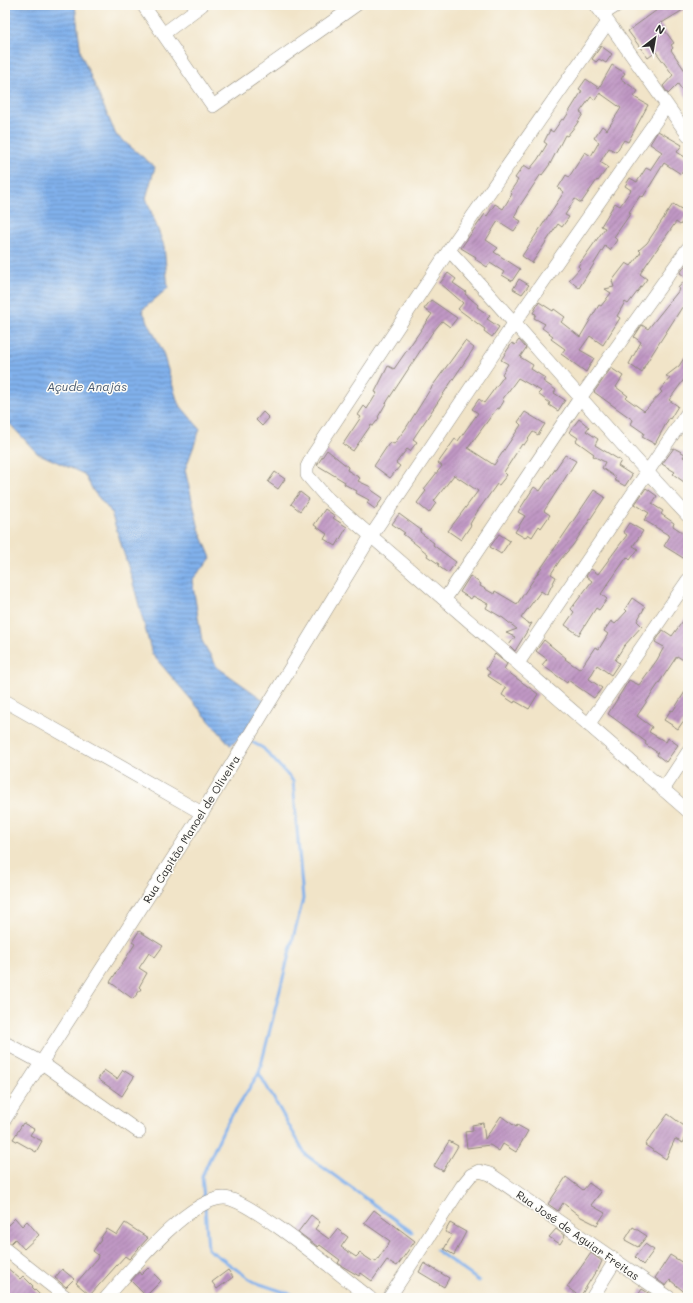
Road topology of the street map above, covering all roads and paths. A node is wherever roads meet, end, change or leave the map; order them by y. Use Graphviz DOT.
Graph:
graph roads {
  1 [pos="143,5"];
  2 [pos="202,5"];
  3 [pos="356,5"];
  4 [pos="617,5"];
  5 [pos="603,14"];
  6 [pos="163,34"];
  7 [pos="667,105"];
  8 [pos="688,135"];
  9 [pos="688,248"];
  10 [pos="449,250"];
  11 [pos="515,322"];
  12 [pos="580,398"];
  13 [pos="688,412"];
  14 [pos="648,473"];
  15 [pos="688,516"];
  16 [pos="371,536"];
  17 [pos="688,580"];
  18 [pos="445,599"];
  19 [pos="518,663"];
  20 [pos="5,701"];
  21 [pos="588,725"];
  22 [pos="688,752"];
  23 [pos="663,790"];
  24 [pos="688,811"];
  25 [pos="202,813"];
  26 [pos="5,1042"];
  27 [pos="42,1063"];
  28 [pos="5,1118"];
  29 [pos="139,1132"];
  30 [pos="5,1249"];
  31 [pos="615,1261"];
  32 [pos="66,1298"];
  33 [pos="106,1298"];
  34 [pos="370,1298"];
  35 [pos="389,1298"];
  36 [pos="592,1298"];
  37 [pos="670,1298"];
  1 -- 6 [label="street"];
  2 -- 6 [label="street"];
  3 -- 6 [label="street"];
  4 -- 5 [label="street"];
  5 -- 7 [label="street"];
  5 -- 10 [label="street"];
  7 -- 8 [label="street"];
  7 -- 11 [label="street, Rua Capitão Manoel de Oliveira"];
  9 -- 12 [label="street"];
  10 -- 11 [label="street"];
  10 -- 16 [label="street"];
  11 -- 12 [label="street"];
  11 -- 16 [label="street, Rua Capitão Manoel de Oliveira"];
  12 -- 14 [label="street"];
  12 -- 18 [label="street"];
  13 -- 14 [label="street"];
  14 -- 15 [label="street"];
  14 -- 19 [label="street"];
  16 -- 18 [label="street"];
  16 -- 25 [label="street, Rua Capitão Manoel de Oliveira"];
  17 -- 21 [label="street"];
  18 -- 19 [label="street"];
  19 -- 21 [label="street"];
  20 -- 25 [label="street"];
  21 -- 23 [label="street"];
  22 -- 23 [label="street"];
  23 -- 24 [label="street"];
  25 -- 27 [label="street, Rua Capitão Manoel de Oliveira"];
  26 -- 27 [label="street"];
  27 -- 28 [label="street, Rua Capitão Manoel de Oliveira"];
  27 -- 29 [label="street"];
  30 -- 32 [label="street"];
  31 -- 35 [label="street, Rua José de Aguiar Freitas"];
  31 -- 36 [label="street"];
  31 -- 37 [label="street, Rua José de Aguiar Freitas"];
  33 -- 34 [label="street"];
}
